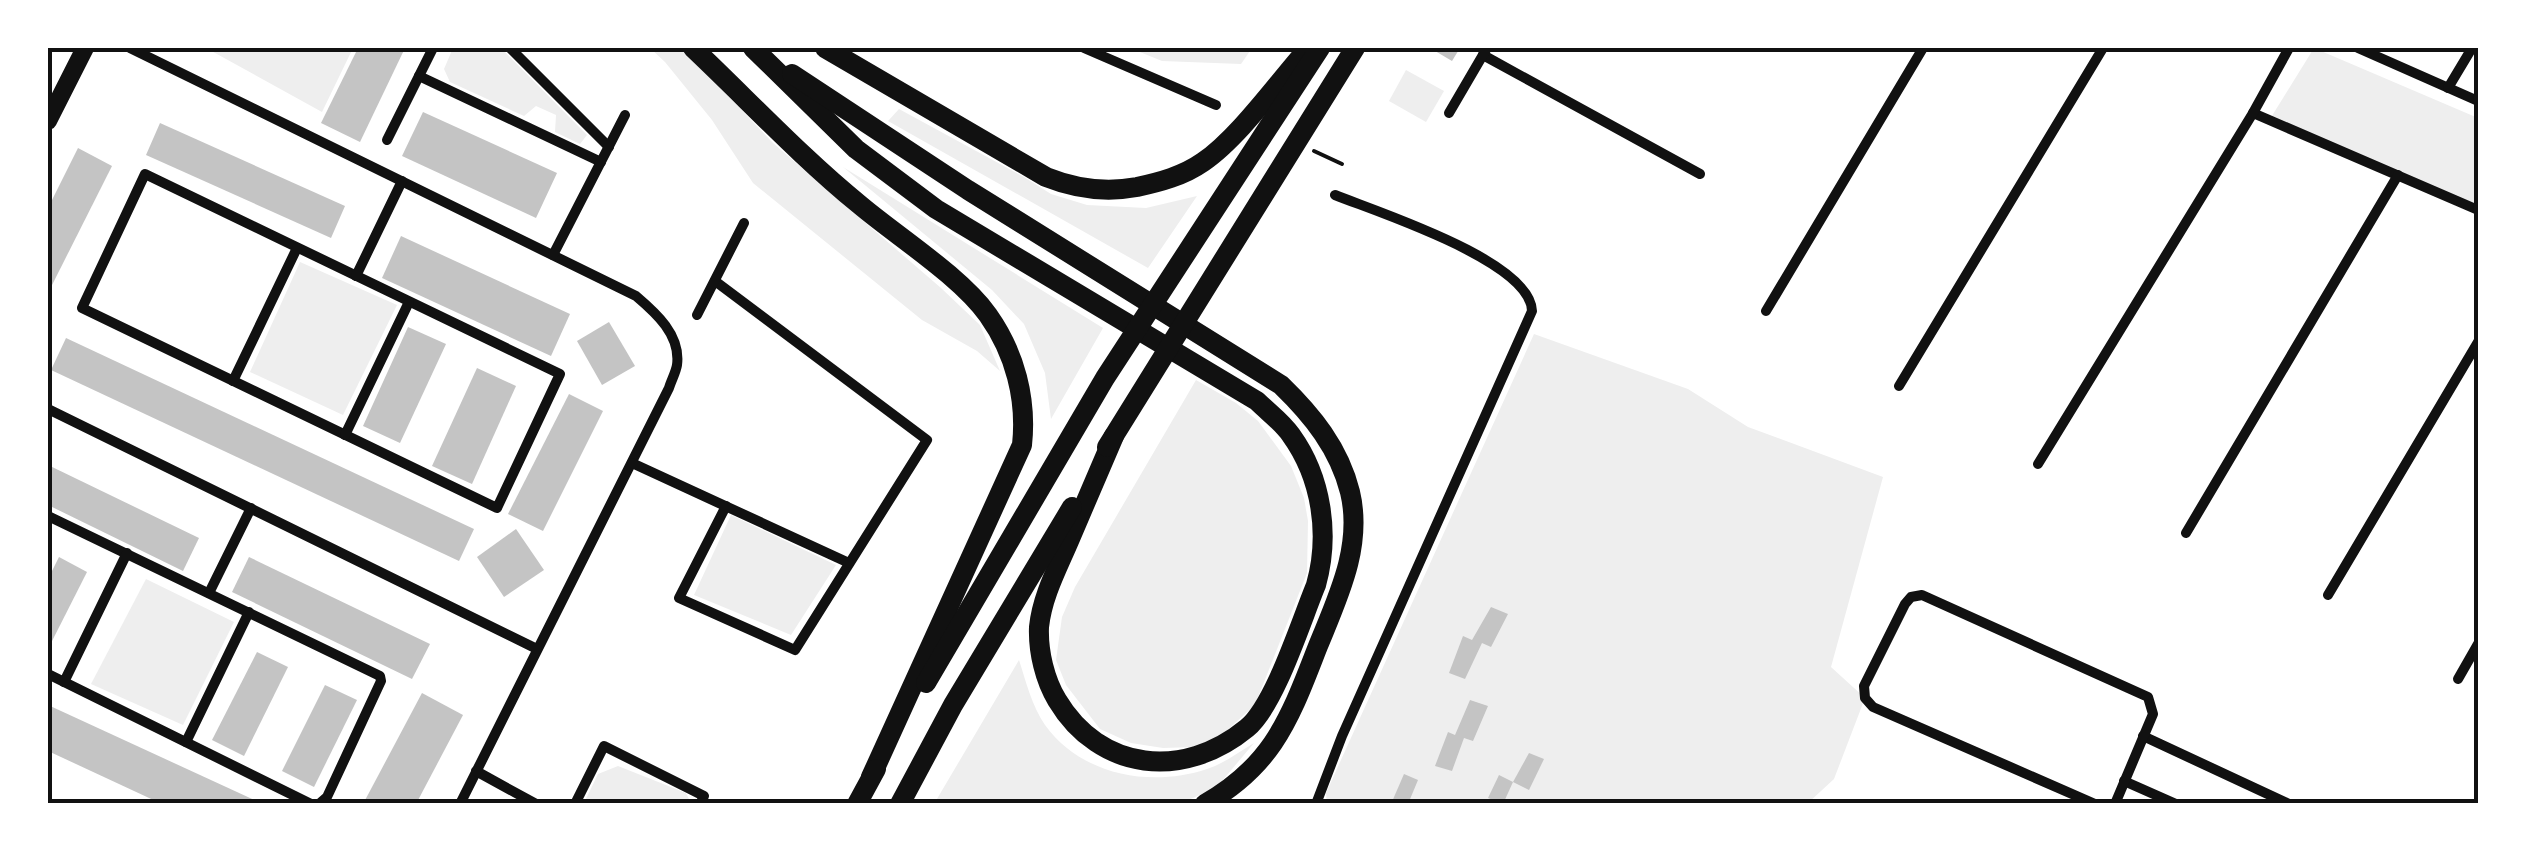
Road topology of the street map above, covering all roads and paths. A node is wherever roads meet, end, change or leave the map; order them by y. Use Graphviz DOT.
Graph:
graph roads {
  1 [pos="85,48"];
  2 [pos="130,48"];
  3 [pos="433,48"];
  4 [pos="510,48"];
  5 [pos="693,48"];
  6 [pos="752,48"];
  7 [pos="824,48"];
  8 [pos="1084,48"];
  9 [pos="1309,48"];
  10 [pos="1320,48"];
  11 [pos="1355,48"];
  12 [pos="1923,48"];
  13 [pos="2103,48"];
  14 [pos="2289,48"];
  15 [pos="2358,48"];
  16 [pos="2472,48"];
  17 [pos="1485,51"];
  18 [pos="419,76"];
  19 [pos="2448,88"];
  20 [pos="2478,100"];
  21 [pos="1216,105"];
  22 [pos="2253,112"];
  23 [pos="626,114"];
  24 [pos="1449,114"];
  25 [pos="48,121"];
  26 [pos="386,140"];
  27 [pos="609,147"];
  28 [pos="601,162"];
  29 [pos="1700,174"];
  30 [pos="2398,175"];
  31 [pos="402,181"];
  32 [pos="1335,195"];
  33 [pos="2478,210"];
  34 [pos="744,223"];
  35 [pos="297,248"];
  36 [pos="553,255"];
  37 [pos="356,276"];
  38 [pos="716,282"];
  39 [pos="409,302"];
  40 [pos="1766,312"];
  41 [pos="697,315"];
  42 [pos="2478,342"];
  43 [pos="233,381"];
  44 [pos="1899,386"];
  45 [pos="48,409"];
  46 [pos="345,435"];
  47 [pos="1114,436"];
  48 [pos="632,463"];
  49 [pos="2038,464"];
  50 [pos="726,506"];
  51 [pos="251,508"];
  52 [pos="48,516"];
  53 [pos="2186,533"];
  54 [pos="126,554"];
  55 [pos="850,563"];
  56 [pos="209,593"];
  57 [pos="2328,594"];
  58 [pos="250,612"];
  59 [pos="2478,644"];
  60 [pos="537,649"];
  61 [pos="48,674"];
  62 [pos="2458,678"];
  63 [pos="64,682"];
  64 [pos="2143,736"];
  65 [pos="186,742"];
  66 [pos="476,770"];
  67 [pos="871,777"];
  68 [pos="2124,782"];
  69 [pos="311,804"];
  70 [pos="319,804"];
  71 [pos="460,804"];
  72 [pos="536,804"];
  73 [pos="576,804"];
  74 [pos="700,804"];
  75 [pos="857,804"];
  76 [pos="900,804"];
  77 [pos="1205,804"];
  78 [pos="1316,804"];
  79 [pos="2095,804"];
  80 [pos="2115,804"];
  81 [pos="2176,804"];
  82 [pos="2290,804"];
  1 -- 25 [label="main road"];
  2 -- 31 [label="street"];
  3 -- 18 [label="street"];
  4 -- 27 [label="street"];
  5 -- 67 [label="highway"];
  6 -- 47 [label="highway"];
  6 -- 77 [label="highway"];
  7 -- 9 [label="highway"];
  8 -- 21 [label="street"];
  10 -- 67 [label="highway"];
  11 -- 47 [label="highway"];
  12 -- 40 [label="street"];
  13 -- 44 [label="street"];
  14 -- 22 [label="street"];
  15 -- 19 [label="street"];
  16 -- 19 [label="street"];
  17 -- 24 [label="street"];
  17 -- 29 [label="street"];
  18 -- 26 [label="street"];
  18 -- 28 [label="street"];
  19 -- 20 [label="street"];
  22 -- 30 [label="street"];
  22 -- 49 [label="street"];
  23 -- 27 [label="street"];
  27 -- 28 [label="street"];
  28 -- 36 [label="street"];
  30 -- 33 [label="street"];
  30 -- 53 [label="street"];
  31 -- 36 [label="street"];
  31 -- 37 [label="street"];
  32 -- 78 [label="street"];
  34 -- 38 [label="street"];
  35 -- 37 [label="street"];
  35 -- 43 [label="street"];
  35 -- 43 [label="street"];
  36 -- 48 [label="street"];
  37 -- 39 [label="street"];
  38 -- 41 [label="street"];
  38 -- 55 [label="street"];
  39 -- 46 [label="street"];
  39 -- 46 [label="street"];
  42 -- 57 [label="street"];
  43 -- 46 [label="street"];
  45 -- 51 [label="street"];
  47 -- 76 [label="highway"];
  48 -- 50 [label="street"];
  48 -- 60 [label="street"];
  50 -- 55 [label="street"];
  50 -- 55 [label="street"];
  51 -- 56 [label="street"];
  51 -- 60 [label="street"];
  52 -- 54 [label="street"];
  54 -- 56 [label="street"];
  54 -- 63 [label="street"];
  56 -- 58 [label="street"];
  58 -- 65 [label="street"];
  58 -- 70 [label="street"];
  59 -- 62 [label="street"];
  60 -- 66 [label="street"];
  61 -- 63 [label="street"];
  63 -- 65 [label="street"];
  64 -- 68 [label="street"];
  64 -- 79 [label="street"];
  64 -- 82 [label="street"];
  65 -- 69 [label="street"];
  66 -- 71 [label="street"];
  66 -- 72 [label="street"];
  67 -- 75 [label="highway"];
  68 -- 80 [label="street"];
  68 -- 81 [label="street"];
  73 -- 74 [label="street"];
}
